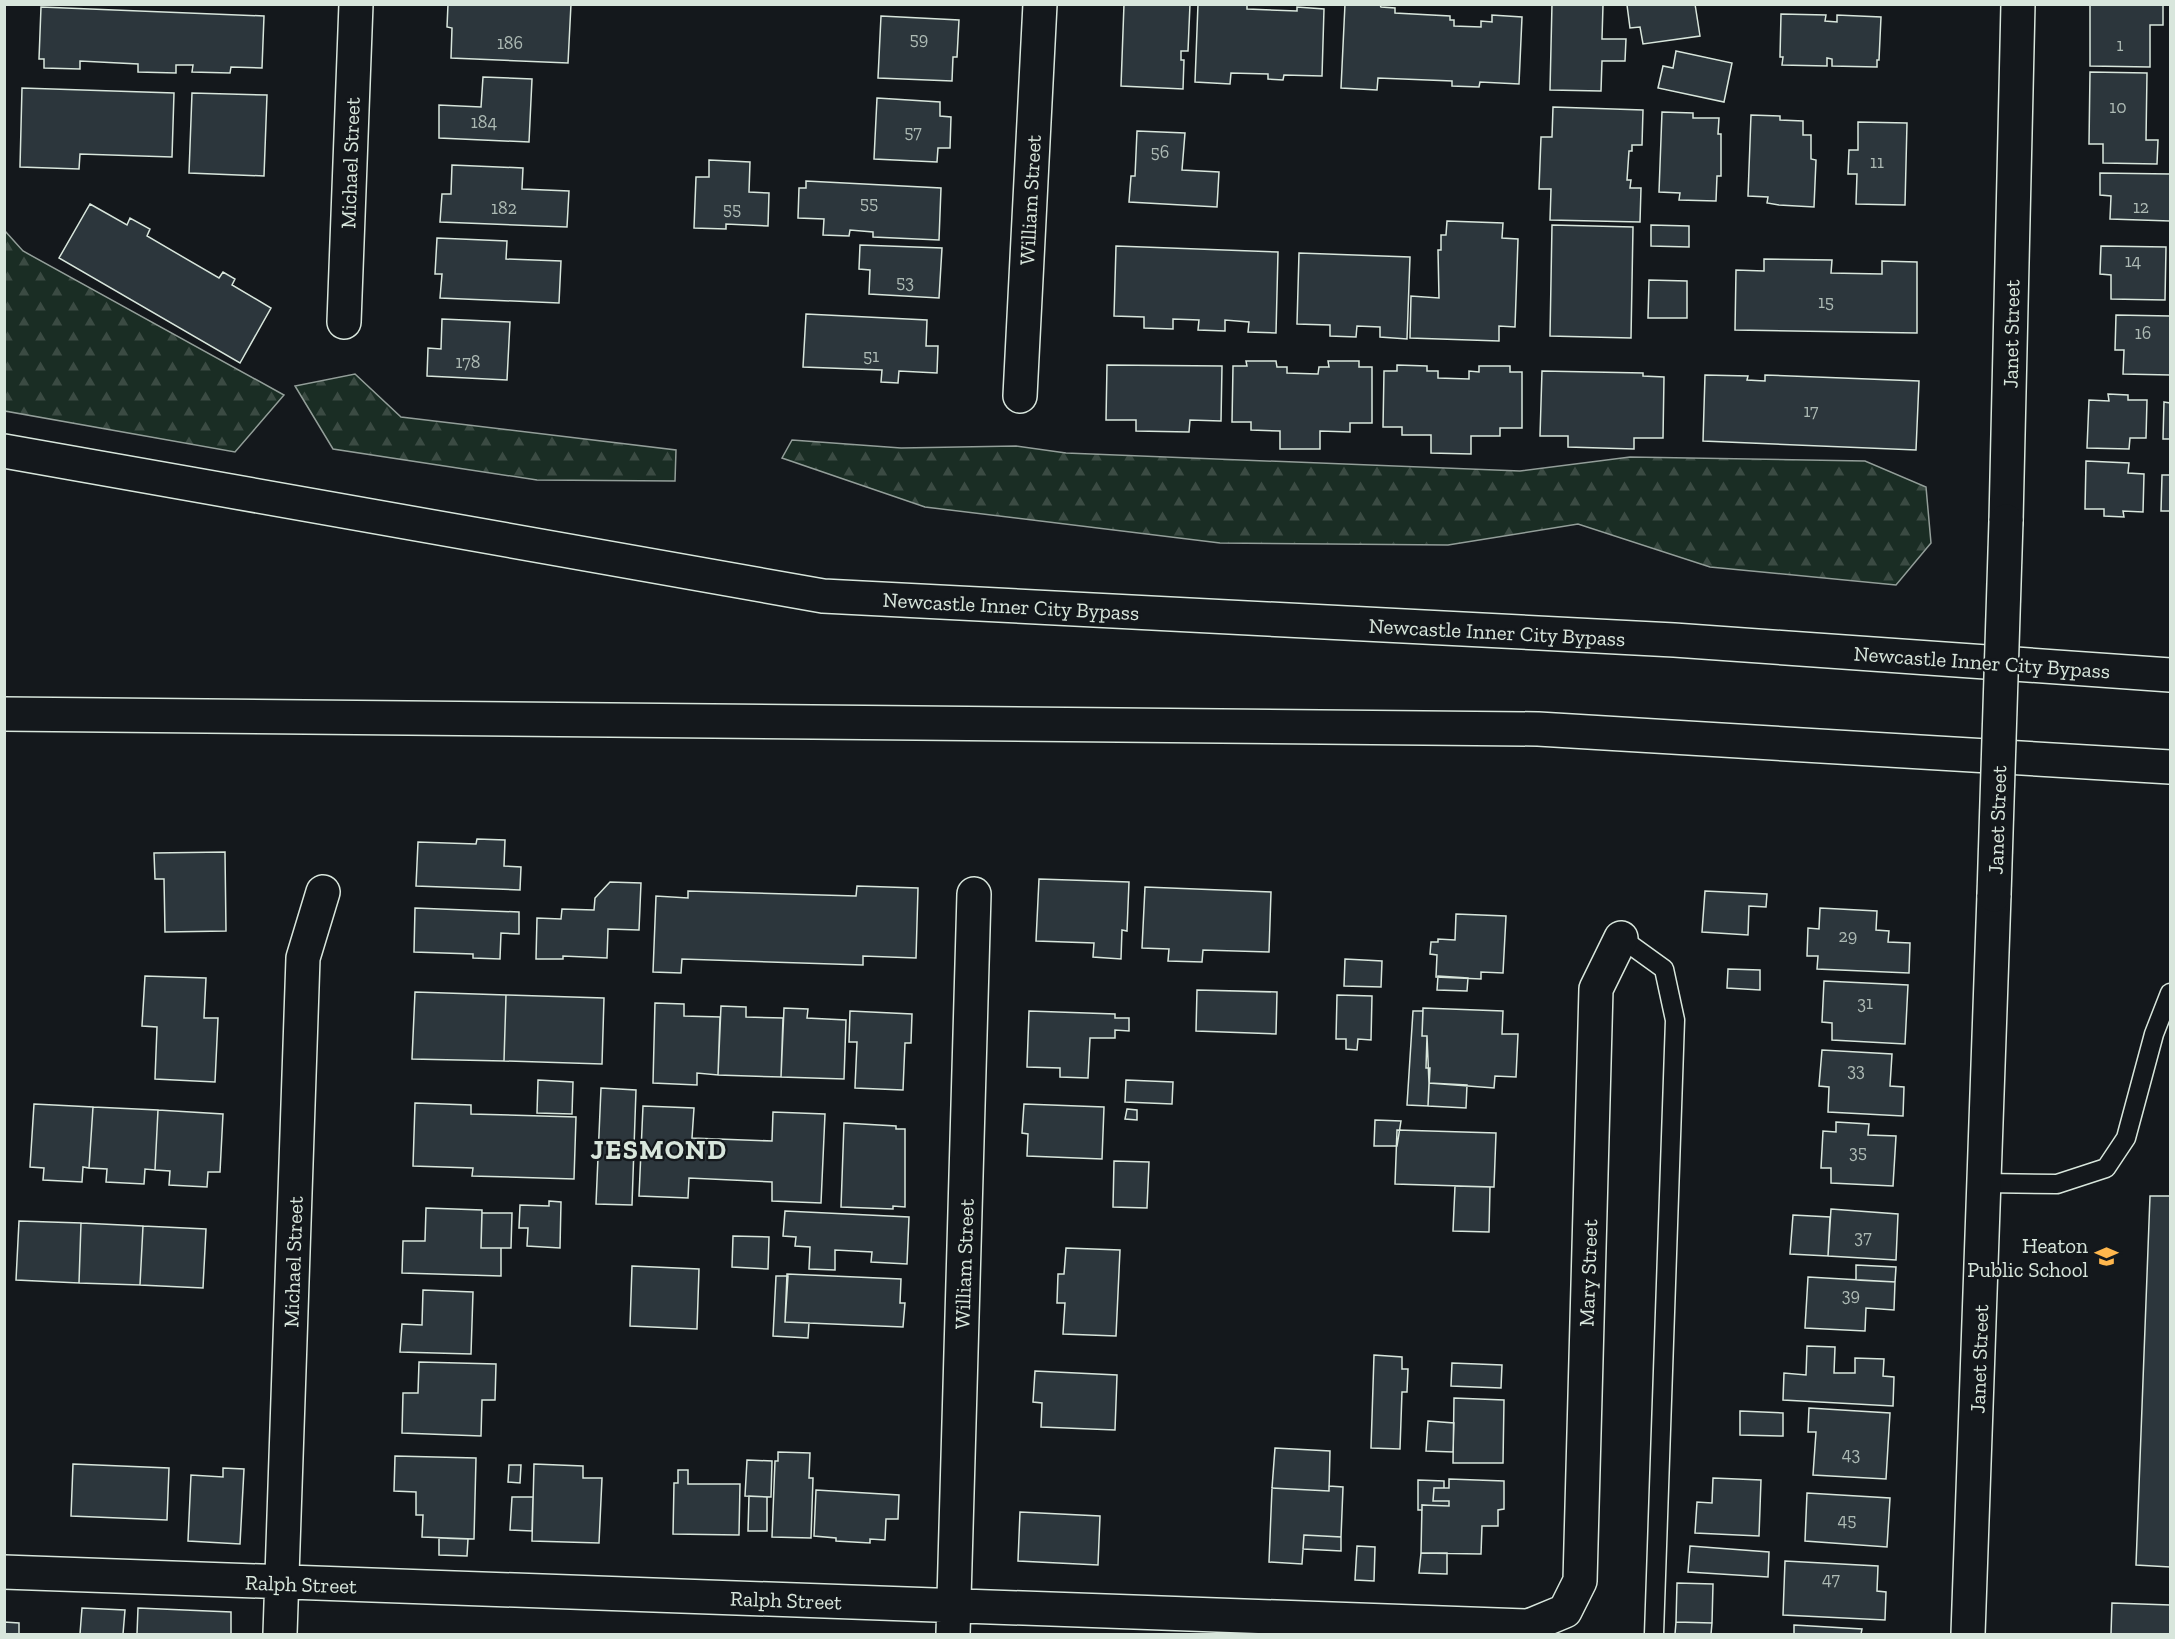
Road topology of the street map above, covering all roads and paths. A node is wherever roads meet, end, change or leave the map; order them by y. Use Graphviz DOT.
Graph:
graph roads {
  1 [pos="356,4"];
  2 [pos="1040,4"];
  3 [pos="2018,4"];
  4 [pos="344,322"];
  5 [pos="1020,396"];
  6 [pos="4,451"];
  7 [pos="2170,675"];
  8 [pos="4,714"];
  9 [pos="2170,767"];
  10 [pos="323,892"];
  11 [pos="974,894"];
  12 [pos="1621,938"];
  13 [pos="2170,993"];
  14 [pos="1985,1183"];
  15 [pos="4,1572"];
  16 [pos="282,1584"];
  17 [pos="1565,1611"];
  18 [pos="953,1620"];
  19 [pos="280,1635"];
  20 [pos="1654,1635"];
  21 [pos="1968,1635"];
  1 -- 4 [label="main road, Michael Street"];
  2 -- 5 [label="main road, William Street"];
  3 -- 14 [label="main road, Janet Street, bridge"];
  6 -- 7 [label="main road, Newcastle Inner City Bypass"];
  8 -- 9 [label="main road"];
  10 -- 16 [label="main road, Michael Street"];
  11 -- 18 [label="main road, William Street"];
  12 -- 17 [label="main road, Mary Street"];
  12 -- 20 [label="lane"];
  13 -- 14 [label="lane"];
  14 -- 21 [label="main road, Janet Street"];
  15 -- 16 [label="main road, Ralph Street"];
  16 -- 18 [label="main road, Ralph Street"];
  16 -- 19 [label="main road, Michael Street"];
  17 -- 18 [label="main road, Ralph Street"];
}
